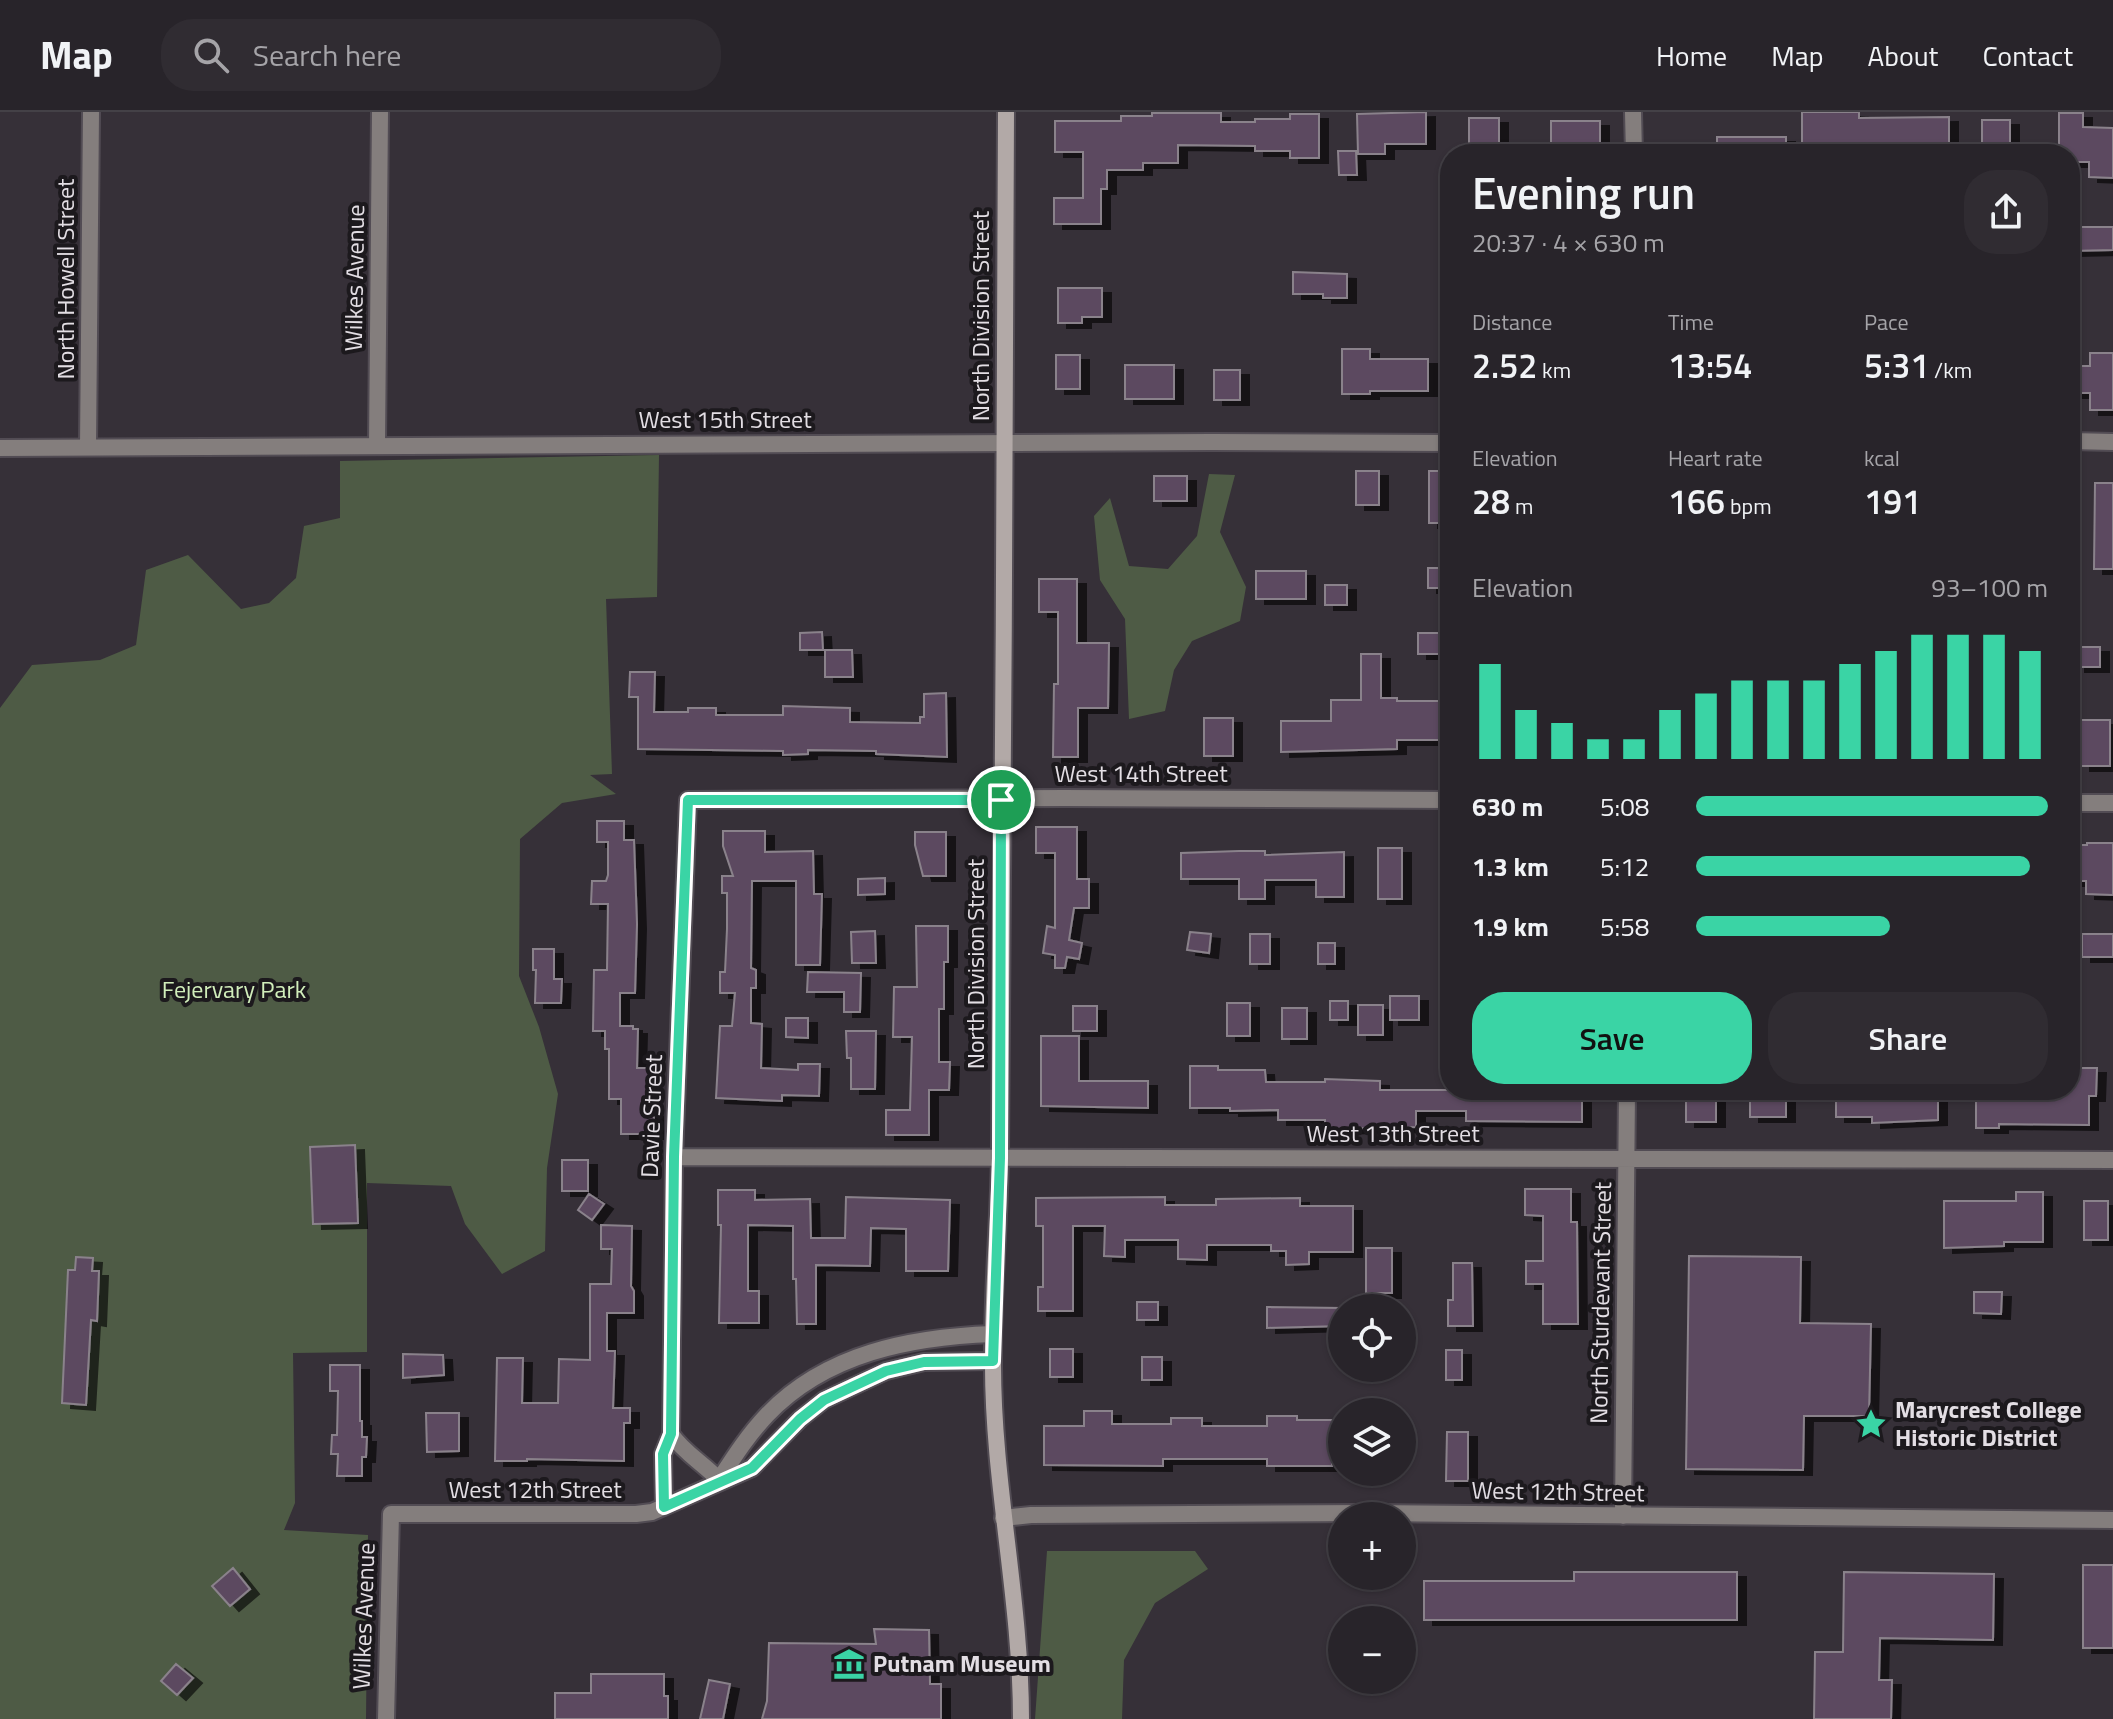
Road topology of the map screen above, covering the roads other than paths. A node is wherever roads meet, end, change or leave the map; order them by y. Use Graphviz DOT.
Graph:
graph roads {
  1 [pos="91,112"];
  2 [pos="380,112"];
  3 [pos="1006,112"];
  4 [pos="1633,112"];
  5 [pos="1634,144"];
  6 [pos="2080,441"];
  7 [pos="2113,442"];
  8 [pos="1440,443"];
  9 [pos="1004,444"];
  10 [pos="377,445"];
  11 [pos="88,447"];
  12 [pos="0,448"];
  13 [pos="688,800"];
  14 [pos="1001,800"];
  15 [pos="1440,800"];
  16 [pos="2080,803"];
  17 [pos="2113,803"];
  18 [pos="1627,1100"];
  19 [pos="674,1157"];
  20 [pos="1000,1158"];
  21 [pos="1627,1158"];
  22 [pos="2113,1160"];
  23 [pos="993,1334"];
  24 [pos="993,1361"];
  25 [pos="671,1434"];
  26 [pos="719,1480"];
  27 [pos="664,1507"];
  28 [pos="391,1514"];
  29 [pos="1623,1516"];
  30 [pos="1003,1518"];
  31 [pos="2113,1520"];
  32 [pos="386,1719"];
  33 [pos="1021,1719"];
  1 -- 11 [label="street, North Howell Street"];
  2 -- 10 [label="street, Wilkes Avenue"];
  3 -- 9 [label="main road, North Division Street"];
  4 -- 5 [label="street"];
  6 -- 7 [label="street"];
  8 -- 9 [label="street, West 15th Street"];
  9 -- 10 [label="street, West 15th Street"];
  9 -- 14 [label="main road, North Division Street"];
  10 -- 11 [label="street, West 15th Street"];
  11 -- 12 [label="street, West 15th Street"];
  13 -- 14 [label="street, West 14th Street"];
  13 -- 19 [label="street, Davie Street"];
  14 -- 15 [label="street, West 14th Street"];
  14 -- 20 [label="main road, North Division Street"];
  16 -- 17 [label="street"];
  18 -- 21 [label="street, North Sturdevant Street"];
  19 -- 20 [label="street, West 13th Street"];
  19 -- 25 [label="street, Davie Street"];
  20 -- 21 [label="street, West 13th Street"];
  20 -- 23 [label="main road, North Division Street"];
  21 -- 22 [label="street, West 13th Street"];
  21 -- 29 [label="street, North Sturdevant Street"];
  23 -- 24 [label="main road, North Division Street"];
  23 -- 26 [label="street, West 12th Street"];
  24 -- 26 [label="street, West 12th Street"];
  24 -- 30 [label="main road, North Division Street"];
  25 -- 26 [label="street"];
  25 -- 27 [label="street, Davie Street"];
  26 -- 27 [label="street, West 12th Street"];
  27 -- 28 [label="street, West 12th Street"];
  28 -- 32 [label="street, Wilkes Avenue"];
  29 -- 30 [label="street, West 12th Street"];
  29 -- 31 [label="street, West 12th Street"];
  30 -- 33 [label="main road, North Division Street"];
}
